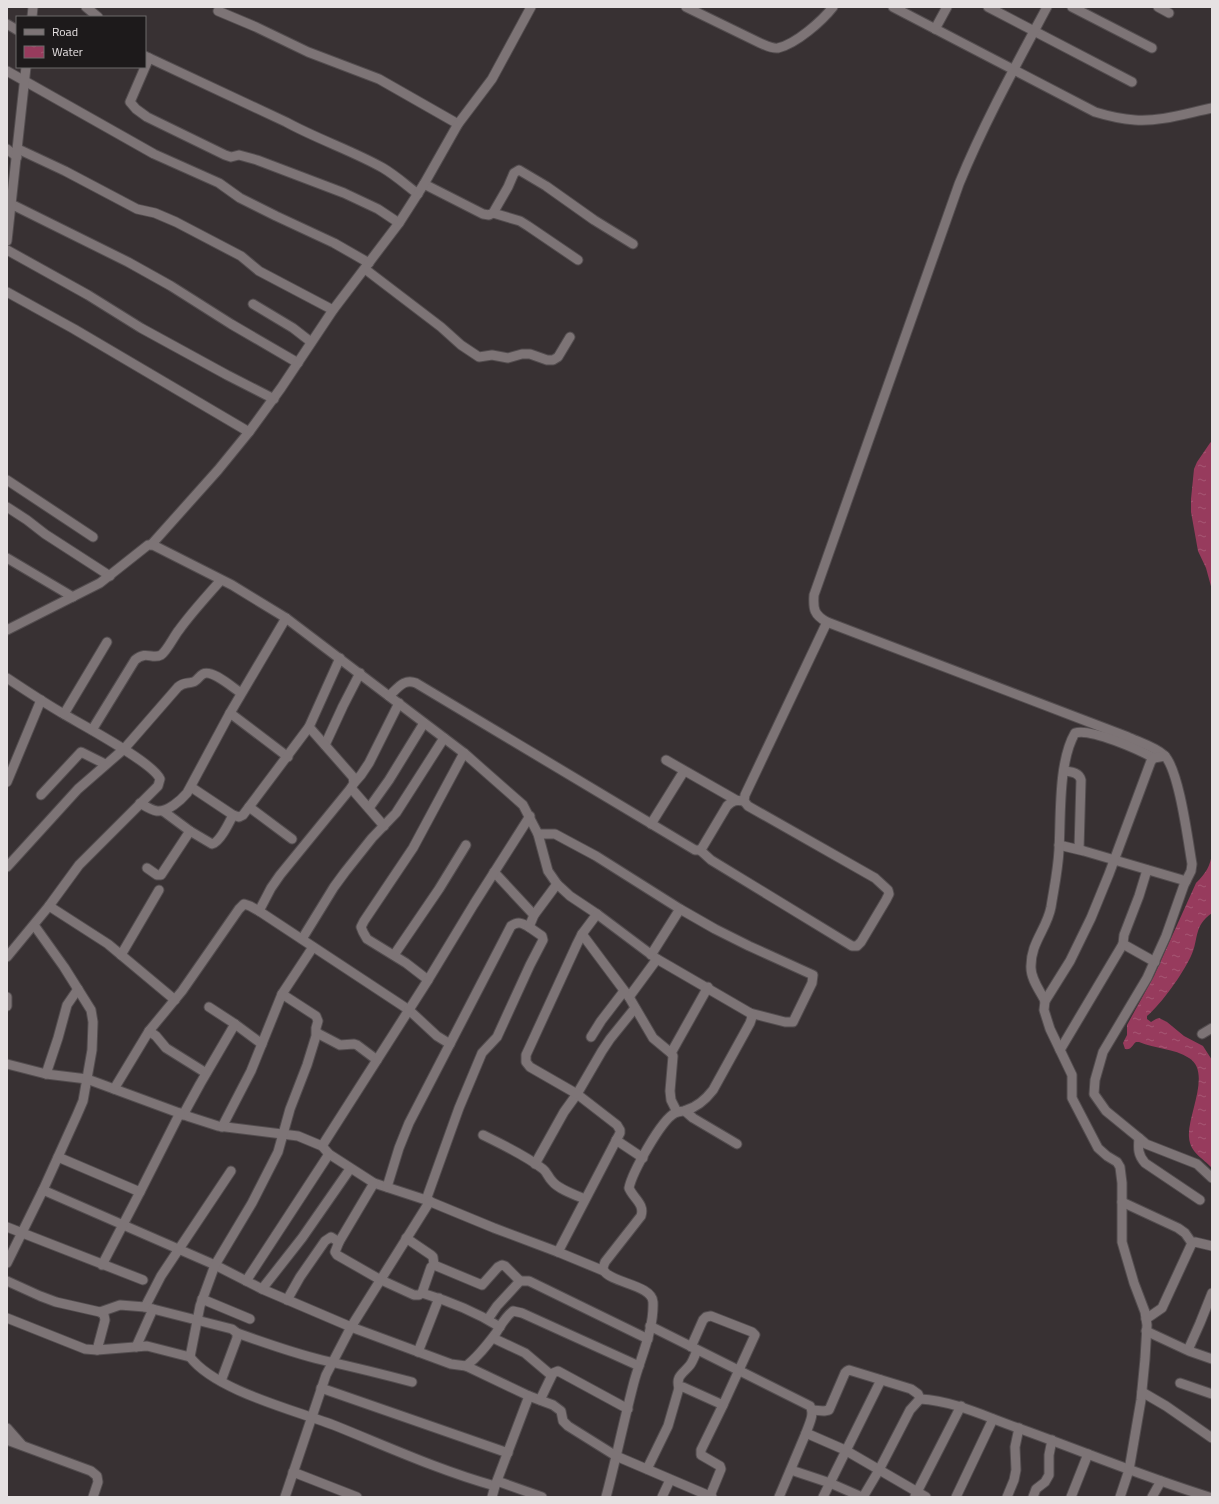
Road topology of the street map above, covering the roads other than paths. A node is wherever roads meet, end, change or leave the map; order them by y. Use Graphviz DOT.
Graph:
graph roads {
  1 [pos="86,7"];
  2 [pos="531,7"];
  3 [pos="686,7"];
  4 [pos="833,7"];
  5 [pos="893,7"];
  6 [pos="947,7"];
  7 [pos="988,7"];
  8 [pos="1047,7"];
  9 [pos="1072,7"];
  10 [pos="1158,7"];
  11 [pos="218,11"];
  12 [pos="1169,13"];
  13 [pos="97,16"];
  14 [pos="7,24"];
  15 [pos="16,29"];
  16 [pos="935,29"];
  17 [pos="1034,32"];
  18 [pos="1152,48"];
  19 [pos="147,57"];
  20 [pos="26,68"];
  21 [pos="143,68"];
  22 [pos="1013,70"];
  23 [pos="7,71"];
  24 [pos="26,81"];
  25 [pos="1132,82"];
  26 [pos="1212,108"];
  27 [pos="458,124"];
  28 [pos="7,149"];
  29 [pos="17,153"];
  30 [pos="424,184"];
  31 [pos="418,194"];
  32 [pos="12,204"];
  33 [pos="493,213"];
  34 [pos="399,223"];
  35 [pos="7,241"];
  36 [pos="633,244"];
  37 [pos="7,250"];
  38 [pos="578,260"];
  39 [pos="367,266"];
  40 [pos="7,292"];
  41 [pos="253,304"];
  42 [pos="333,310"];
  43 [pos="570,337"];
  44 [pos="311,342"];
  45 [pos="298,363"];
  46 [pos="274,399"];
  47 [pos="249,432"];
  48 [pos="7,480"];
  49 [pos="7,506"];
  50 [pos="94,537"];
  51 [pos="151,545"];
  52 [pos="7,558"];
  53 [pos="110,576"];
  54 [pos="221,580"];
  55 [pos="72,597"];
  56 [pos="286,618"];
  57 [pos="827,622"];
  58 [pos="7,630"];
  59 [pos="107,642"];
  60 [pos="340,658"];
  61 [pos="360,674"];
  62 [pos="7,678"];
  63 [pos="241,693"];
  64 [pos="389,696"];
  65 [pos="41,700"];
  66 [pos="399,703"];
  67 [pos="230,713"];
  68 [pos="64,714"];
  69 [pos="424,723"];
  70 [pos="309,727"];
  71 [pos="92,730"];
  72 [pos="444,738"];
  73 [pos="325,745"];
  74 [pos="124,749"];
  75 [pos="464,753"];
  76 [pos="1165,756"];
  77 [pos="288,757"];
  78 [pos="1154,758"];
  79 [pos="666,760"];
  80 [pos="105,764"];
  81 [pos="684,770"];
  82 [pos="1064,770"];
  83 [pos="8,777"];
  84 [pos="353,786"];
  85 [pos="191,787"];
  86 [pos="41,795"];
  87 [pos="740,800"];
  88 [pos="140,803"];
  89 [pos="249,807"];
  90 [pos="369,808"];
  91 [pos="163,811"];
  92 [pos="233,815"];
  93 [pos="530,816"];
  94 [pos="652,824"];
  95 [pos="384,826"];
  96 [pos="190,831"];
  97 [pos="538,834"];
  98 [pos="292,839"];
  99 [pos="466,845"];
  100 [pos="1059,845"];
  101 [pos="700,850"];
  102 [pos="1079,850"];
  103 [pos="1114,860"];
  104 [pos="7,867"];
  105 [pos="147,868"];
  106 [pos="1147,870"];
  107 [pos="494,872"];
  108 [pos="1186,881"];
  109 [pos="557,884"];
  110 [pos="159,890"];
  111 [pos="49,906"];
  112 [pos="680,909"];
  113 [pos="259,911"];
  114 [pos="597,914"];
  115 [pos="534,915"];
  116 [pos="34,925"];
  117 [pos="529,927"];
  118 [pos="582,934"];
  119 [pos="302,940"];
  120 [pos="1123,944"];
  121 [pos="313,946"];
  122 [pos="121,954"];
  123 [pos="394,955"];
  124 [pos="7,957"];
  125 [pos="654,957"];
  126 [pos="1155,962"];
  127 [pos="428,980"];
  128 [pos="708,987"];
  129 [pos="78,989"];
  130 [pos="282,994"];
  131 [pos="627,994"];
  132 [pos="7,997"];
  133 [pos="175,1000"];
  134 [pos="1045,1001"];
  135 [pos="7,1006"];
  136 [pos="209,1007"];
  137 [pos="635,1008"];
  138 [pos="409,1010"];
  139 [pos="750,1013"];
  140 [pos="235,1024"];
  141 [pos="1212,1028"];
  142 [pos="149,1031"];
  143 [pos="317,1033"];
  144 [pos="1202,1034"];
  145 [pos="590,1037"];
  146 [pos="262,1044"];
  147 [pos="450,1044"];
  148 [pos="1060,1050"];
  149 [pos="671,1053"];
  150 [pos="377,1060"];
  151 [pos="7,1064"];
  152 [pos="46,1074"];
  153 [pos="206,1074"];
  154 [pos="87,1079"];
  155 [pos="114,1089"];
  156 [pos="577,1094"];
  157 [pos="681,1111"];
  158 [pos="181,1114"];
  159 [pos="222,1127"];
  160 [pos="284,1134"];
  161 [pos="483,1135"];
  162 [pos="1138,1138"];
  163 [pos="616,1140"];
  164 [pos="737,1144"];
  165 [pos="322,1146"];
  166 [pos="330,1154"];
  167 [pos="58,1157"];
  168 [pos="643,1158"];
  169 [pos="535,1164"];
  170 [pos="350,1169"];
  171 [pos="231,1171"];
  172 [pos="1212,1178"];
  173 [pos="374,1183"];
  174 [pos="388,1187"];
  175 [pos="43,1190"];
  176 [pos="140,1192"];
  177 [pos="584,1199"];
  178 [pos="428,1200"];
  179 [pos="1200,1200"];
  180 [pos="1122,1202"];
  181 [pos="123,1224"];
  182 [pos="7,1227"];
  183 [pos="22,1232"];
  184 [pos="406,1238"];
  185 [pos="339,1242"];
  186 [pos="1192,1243"];
  187 [pos="1212,1246"];
  188 [pos="180,1250"];
  189 [pos="558,1252"];
  190 [pos="7,1263"];
  191 [pos="102,1265"];
  192 [pos="215,1265"];
  193 [pos="434,1266"];
  194 [pos="604,1271"];
  195 [pos="379,1279"];
  196 [pos="143,1280"];
  197 [pos="7,1281"];
  198 [pos="246,1281"];
  199 [pos="520,1281"];
  200 [pos="262,1289"];
  201 [pos="1212,1292"];
  202 [pos="422,1293"];
  203 [pos="439,1298"];
  204 [pos="202,1299"];
  205 [pos="287,1300"];
  206 [pos="149,1308"];
  207 [pos="100,1312"];
  208 [pos="7,1318"];
  209 [pos="250,1319"];
  210 [pos="488,1319"];
  211 [pos="1146,1319"];
  212 [pos="197,1320"];
  213 [pos="650,1326"];
  214 [pos="351,1327"];
  215 [pos="500,1327"];
  216 [pos="1146,1331"];
  217 [pos="237,1333"];
  218 [pos="493,1338"];
  219 [pos="648,1339"];
  220 [pos="136,1347"];
  221 [pos="694,1348"];
  222 [pos="97,1350"];
  223 [pos="1188,1350"];
  224 [pos="418,1352"];
  225 [pos="190,1357"];
  226 [pos="1212,1359"];
  227 [pos="333,1362"];
  228 [pos="466,1366"];
  229 [pos="639,1366"];
  230 [pos="739,1371"];
  231 [pos="551,1375"];
  232 [pos="881,1380"];
  233 [pos="221,1381"];
  234 [pos="412,1382"];
  235 [pos="1180,1383"];
  236 [pos="321,1388"];
  237 [pos="679,1388"];
  238 [pos="1142,1392"];
  239 [pos="1212,1394"];
  240 [pos="529,1396"];
  241 [pos="920,1399"];
  242 [pos="540,1400"];
  243 [pos="724,1405"];
  244 [pos="961,1406"];
  245 [pos="628,1409"];
  246 [pos="812,1410"];
  247 [pos="311,1417"];
  248 [pos="993,1419"];
  249 [pos="7,1428"];
  250 [pos="1019,1428"];
  251 [pos="806,1433"];
  252 [pos="1212,1438"];
  253 [pos="7,1440"];
  254 [pos="1052,1440"];
  255 [pos="23,1446"];
  256 [pos="845,1450"];
  257 [pos="508,1453"];
  258 [pos="1088,1454"];
  259 [pos="616,1456"];
  260 [pos="647,1469"];
  261 [pos="791,1470"];
  262 [pos="879,1470"];
  263 [pos="1129,1470"];
  264 [pos="293,1472"];
  265 [pos="670,1480"];
  266 [pos="1161,1481"];
  267 [pos="496,1483"];
  268 [pos="830,1483"];
  269 [pos="919,1495"];
  270 [pos="706,1496"];
  271 [pos="93,1497"];
  272 [pos="284,1497"];
  273 [pos="357,1497"];
  274 [pos="492,1497"];
  275 [pos="542,1497"];
  276 [pos="606,1497"];
  277 [pos="662,1497"];
  278 [pos="779,1497"];
  279 [pos="823,1497"];
  280 [pos="862,1497"];
  281 [pos="956,1497"];
  282 [pos="1007,1497"];
  283 [pos="1033,1497"];
  284 [pos="1071,1497"];
  285 [pos="1120,1497"];
  286 [pos="1152,1497"];
  287 [pos="1209,1497"];
  1 -- 13 [label="street"];
  2 -- 27 [label="street"];
  3 -- 4 [label="street"];
  5 -- 16 [label="street"];
  6 -- 16 [label="street"];
  7 -- 17 [label="street"];
  8 -- 17 [label="street"];
  9 -- 18 [label="street"];
  10 -- 12 [label="street"];
  11 -- 27 [label="street"];
  14 -- 15 [label="street"];
  16 -- 22 [label="street"];
  17 -- 22 [label="street"];
  17 -- 25 [label="street"];
  19 -- 31 [label="street"];
  20 -- 24 [label="street"];
  21 -- 34 [label="street"];
  22 -- 26 [label="street"];
  22 -- 57 [label="street"];
  23 -- 24 [label="street"];
  24 -- 29 [label="street"];
  24 -- 39 [label="street"];
  27 -- 30 [label="street"];
  28 -- 29 [label="street"];
  29 -- 32 [label="street"];
  29 -- 42 [label="street"];
  30 -- 31 [label="street"];
  30 -- 33 [label="street"];
  31 -- 34 [label="street"];
  32 -- 35 [label="street"];
  32 -- 45 [label="street"];
  33 -- 36 [label="street"];
  33 -- 38 [label="street"];
  34 -- 39 [label="street"];
  37 -- 46 [label="street"];
  39 -- 42 [label="street"];
  39 -- 43 [label="street"];
  40 -- 47 [label="street"];
  41 -- 44 [label="street"];
  42 -- 44 [label="street"];
  44 -- 45 [label="street"];
  45 -- 46 [label="street"];
  46 -- 47 [label="street"];
  47 -- 51 [label="street"];
  48 -- 50 [label="street"];
  49 -- 53 [label="street"];
  51 -- 53 [label="street"];
  51 -- 54 [label="street"];
  52 -- 55 [label="street"];
  53 -- 55 [label="street"];
  54 -- 56 [label="street"];
  54 -- 71 [label="street"];
  55 -- 58 [label="street"];
  56 -- 60 [label="street"];
  56 -- 63 [label="street"];
  57 -- 76 [label="street"];
  57 -- 87 [label="street"];
  59 -- 68 [label="street"];
  60 -- 61 [label="street"];
  60 -- 70 [label="street"];
  61 -- 64 [label="street"];
  61 -- 73 [label="street"];
  62 -- 65 [label="street"];
  63 -- 67 [label="street"];
  63 -- 74 [label="street"];
  64 -- 66 [label="street"];
  64 -- 94 [label="street"];
  65 -- 68 [label="street"];
  65 -- 83 [label="street"];
  66 -- 69 [label="street"];
  66 -- 84 [label="street"];
  67 -- 77 [label="street"];
  67 -- 85 [label="street"];
  68 -- 71 [label="street"];
  69 -- 72 [label="street"];
  69 -- 90 [label="street"];
  70 -- 73 [label="street"];
  70 -- 77 [label="street"];
  71 -- 74 [label="street"];
  72 -- 75 [label="street"];
  72 -- 95 [label="street"];
  73 -- 84 [label="street"];
  74 -- 80 [label="street"];
  74 -- 88 [label="street"];
  75 -- 93 [label="street"];
  75 -- 123 [label="street"];
  76 -- 78 [label="street"];
  76 -- 108 [label="street"];
  77 -- 89 [label="street"];
  78 -- 82 [label="street"];
  78 -- 103 [label="street"];
  79 -- 81 [label="street"];
  80 -- 86 [label="street"];
  80 -- 104 [label="street"];
  81 -- 87 [label="street"];
  81 -- 94 [label="street"];
  82 -- 100 [label="street"];
  82 -- 102 [label="street"];
  84 -- 90 [label="street"];
  84 -- 113 [label="street"];
  85 -- 91 [label="street"];
  85 -- 92 [label="street"];
  87 -- 101 [label="street"];
  87 -- 101 [label="street"];
  88 -- 91 [label="street"];
  88 -- 111 [label="street"];
  89 -- 92 [label="street"];
  89 -- 98 [label="street"];
  90 -- 95 [label="street"];
  91 -- 96 [label="street"];
  92 -- 96 [label="street"];
  93 -- 97 [label="street"];
  93 -- 107 [label="street"];
  94 -- 101 [label="street"];
  95 -- 119 [label="street"];
  96 -- 105 [label="street"];
  97 -- 109 [label="street"];
  97 -- 112 [label="street"];
  99 -- 123 [label="street"];
  100 -- 102 [label="street"];
  100 -- 134 [label="street"];
  102 -- 103 [label="street"];
  103 -- 106 [label="street"];
  103 -- 134 [label="street"];
  106 -- 108 [label="street"];
  106 -- 120 [label="street"];
  107 -- 115 [label="street"];
  107 -- 127 [label="street"];
  108 -- 126 [label="street"];
  109 -- 114 [label="street"];
  109 -- 115 [label="street"];
  110 -- 122 [label="street"];
  111 -- 116 [label="street"];
  111 -- 122 [label="street"];
  112 -- 125 [label="street"];
  112 -- 139 [label="street"];
  113 -- 119 [label="street"];
  113 -- 133 [label="street"];
  114 -- 118 [label="street"];
  114 -- 125 [label="street"];
  115 -- 117 [label="street"];
  116 -- 124 [label="street"];
  116 -- 129 [label="street"];
  117 -- 147 [label="street"];
  117 -- 178 [label="street"];
  118 -- 131 [label="street"];
  118 -- 156 [label="street"];
  119 -- 121 [label="street"];
  120 -- 126 [label="street"];
  120 -- 148 [label="street"];
  121 -- 130 [label="street"];
  121 -- 138 [label="street"];
  122 -- 133 [label="street"];
  123 -- 127 [label="street"];
  125 -- 128 [label="street"];
  125 -- 131 [label="street"];
  126 -- 162 [label="street"];
  127 -- 138 [label="street"];
  128 -- 139 [label="street"];
  128 -- 149 [label="street"];
  129 -- 152 [label="street"];
  129 -- 154 [label="street"];
  130 -- 143 [label="street"];
  130 -- 146 [label="street"];
  131 -- 137 [label="street"];
  131 -- 145 [label="street"];
  132 -- 135 [label="street"];
  133 -- 142 [label="street"];
  134 -- 148 [label="street"];
  136 -- 140 [label="street"];
  137 -- 149 [label="street"];
  137 -- 156 [label="street"];
  138 -- 147 [label="street"];
  138 -- 150 [label="street"];
  139 -- 157 [label="street"];
  140 -- 146 [label="street"];
  140 -- 153 [label="street"];
  141 -- 144 [label="street"];
  142 -- 153 [label="street"];
  142 -- 155 [label="street"];
  143 -- 150 [label="street"];
  143 -- 160 [label="street"];
  146 -- 159 [label="street"];
  147 -- 174 [label="street"];
  148 -- 180 [label="street"];
  149 -- 157 [label="street"];
  150 -- 165 [label="street"];
  151 -- 152 [label="street"];
  152 -- 154 [label="street"];
  153 -- 158 [label="street"];
  154 -- 155 [label="street"];
  154 -- 167 [label="street"];
  155 -- 158 [label="street"];
  156 -- 163 [label="street"];
  156 -- 169 [label="street"];
  157 -- 164 [label="street"];
  157 -- 168 [label="street"];
  158 -- 159 [label="street"];
  158 -- 176 [label="street"];
  159 -- 160 [label="street"];
  160 -- 165 [label="street"];
  160 -- 192 [label="street"];
  161 -- 169 [label="street"];
  162 -- 172 [label="street"];
  162 -- 179 [label="street"];
  163 -- 168 [label="street"];
  163 -- 177 [label="street"];
  165 -- 166 [label="street"];
  166 -- 170 [label="street"];
  166 -- 198 [label="street"];
  167 -- 175 [label="street"];
  167 -- 176 [label="street"];
  168 -- 194 [label="street"];
  169 -- 177 [label="street"];
  170 -- 173 [label="street"];
  170 -- 200 [label="street"];
  171 -- 188 [label="street"];
  173 -- 174 [label="street"];
  173 -- 185 [label="street"];
  174 -- 178 [label="street"];
  175 -- 181 [label="street"];
  175 -- 183 [label="street"];
  176 -- 181 [label="street"];
  177 -- 189 [label="street"];
  178 -- 184 [label="street"];
  178 -- 189 [label="street"];
  180 -- 186 [label="street"];
  180 -- 211 [label="street"];
  181 -- 188 [label="street"];
  181 -- 191 [label="street"];
  182 -- 183 [label="street"];
  183 -- 190 [label="street"];
  183 -- 191 [label="street"];
  184 -- 193 [label="street"];
  184 -- 195 [label="street"];
  185 -- 195 [label="street"];
  185 -- 205 [label="street"];
  186 -- 187 [label="street"];
  186 -- 211 [label="street"];
  188 -- 192 [label="street"];
  188 -- 206 [label="street"];
  189 -- 194 [label="street"];
  191 -- 196 [label="street"];
  192 -- 198 [label="street"];
  192 -- 204 [label="street"];
  193 -- 199 [label="street"];
  193 -- 202 [label="street"];
  194 -- 213 [label="street"];
  195 -- 202 [label="street"];
  195 -- 214 [label="street"];
  197 -- 207 [label="street"];
  198 -- 200 [label="street"];
  199 -- 210 [label="street"];
  199 -- 219 [label="street"];
  200 -- 205 [label="street"];
  201 -- 223 [label="street"];
  202 -- 203 [label="street"];
  203 -- 210 [label="street"];
  203 -- 224 [label="street"];
  204 -- 209 [label="street"];
  204 -- 212 [label="street"];
  205 -- 214 [label="street"];
  206 -- 207 [label="street"];
  206 -- 212 [label="street"];
  206 -- 220 [label="street"];
  207 -- 222 [label="street"];
  208 -- 222 [label="street"];
  210 -- 215 [label="street"];
  211 -- 216 [label="street"];
  212 -- 217 [label="street"];
  212 -- 225 [label="street"];
  213 -- 219 [label="street"];
  213 -- 221 [label="street"];
  214 -- 224 [label="street"];
  214 -- 227 [label="street"];
  215 -- 218 [label="street"];
  215 -- 229 [label="street"];
  216 -- 223 [label="street"];
  216 -- 238 [label="street"];
  217 -- 227 [label="street"];
  217 -- 233 [label="street"];
  218 -- 228 [label="street"];
  218 -- 231 [label="street"];
  219 -- 229 [label="street"];
  220 -- 222 [label="street"];
  220 -- 225 [label="street"];
  221 -- 230 [label="street"];
  221 -- 230 [label="street"];
  221 -- 237 [label="street"];
  223 -- 226 [label="street"];
  224 -- 228 [label="street"];
  225 -- 233 [label="street"];
  227 -- 234 [label="street"];
  227 -- 236 [label="street"];
  228 -- 240 [label="street"];
  229 -- 245 [label="street"];
  230 -- 243 [label="street"];
  230 -- 246 [label="street"];
  231 -- 242 [label="street"];
  231 -- 245 [label="street"];
  232 -- 241 [label="street"];
  232 -- 246 [label="street"];
  232 -- 256 [label="street"];
  233 -- 247 [label="street"];
  235 -- 239 [label="street"];
  236 -- 247 [label="street"];
  236 -- 257 [label="street"];
  237 -- 243 [label="street"];
  237 -- 260 [label="street"];
  238 -- 252 [label="street"];
  238 -- 263 [label="street"];
  240 -- 242 [label="street"];
  240 -- 257 [label="street"];
  241 -- 244 [label="street"];
  241 -- 262 [label="street"];
  242 -- 259 [label="street"];
  243 -- 270 [label="street"];
  244 -- 248 [label="street"];
  244 -- 269 [label="street"];
  245 -- 259 [label="street"];
  246 -- 251 [label="street"];
  247 -- 264 [label="street"];
  247 -- 267 [label="street"];
  248 -- 250 [label="street"];
  248 -- 281 [label="street"];
  249 -- 255 [label="street"];
  250 -- 254 [label="street"];
  250 -- 282 [label="street"];
  251 -- 256 [label="street"];
  251 -- 261 [label="street"];
  253 -- 255 [label="street"];
  254 -- 258 [label="street"];
  254 -- 283 [label="street"];
  255 -- 271 [label="street"];
  256 -- 262 [label="street"];
  256 -- 268 [label="street"];
  257 -- 267 [label="street"];
  258 -- 263 [label="street"];
  258 -- 284 [label="street"];
  259 -- 260 [label="street"];
  259 -- 276 [label="street"];
  260 -- 265 [label="street"];
  261 -- 268 [label="street"];
  261 -- 278 [label="street"];
  262 -- 269 [label="street"];
  262 -- 280 [label="street"];
  263 -- 266 [label="street"];
  263 -- 285 [label="street"];
  264 -- 272 [label="street"];
  264 -- 273 [label="street"];
  265 -- 270 [label="street"];
  265 -- 277 [label="street"];
  266 -- 286 [label="street"];
  266 -- 287 [label="street"];
  267 -- 274 [label="street"];
  267 -- 275 [label="street"];
  268 -- 279 [label="street"];
  268 -- 280 [label="street"];
}
